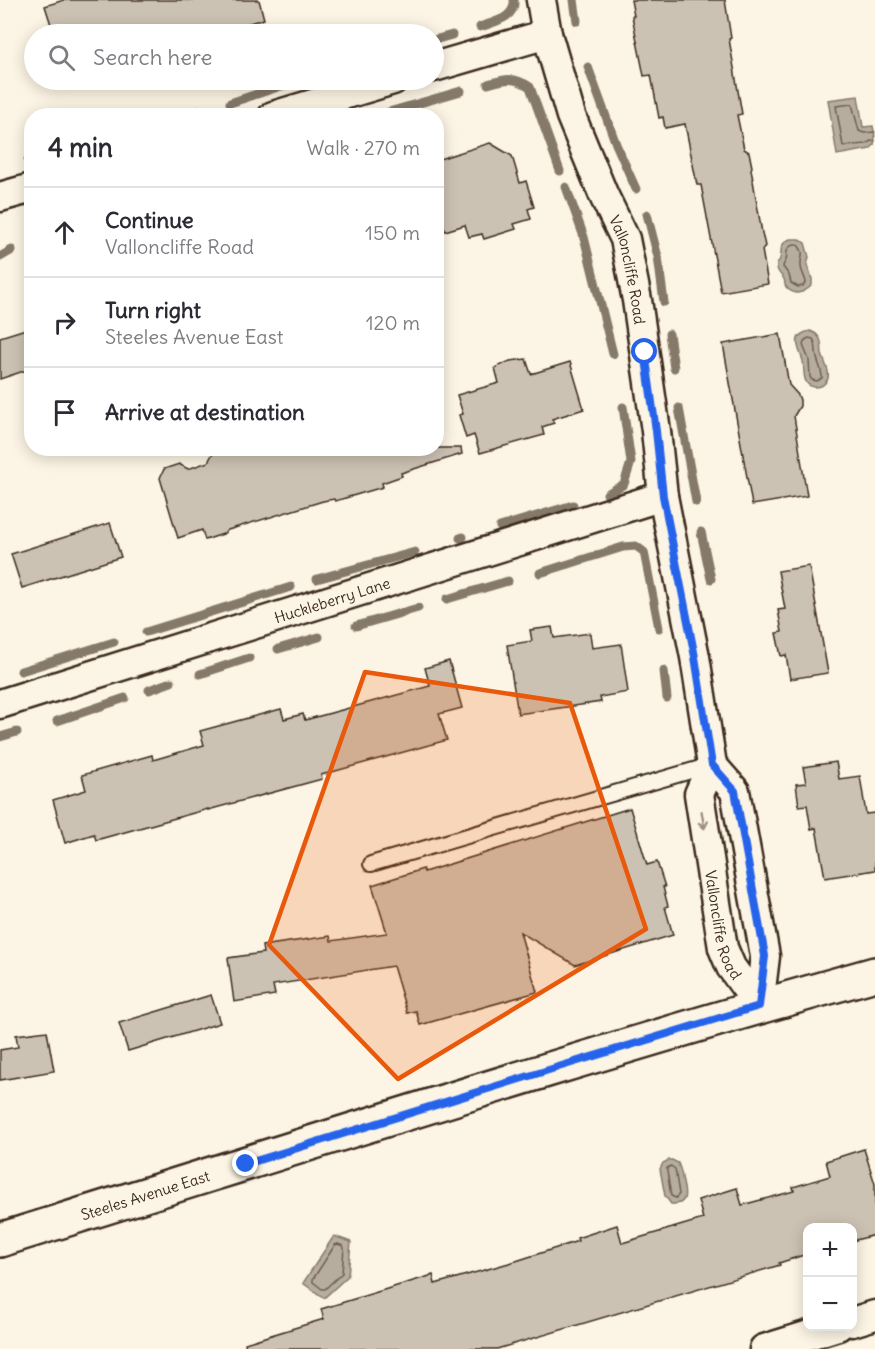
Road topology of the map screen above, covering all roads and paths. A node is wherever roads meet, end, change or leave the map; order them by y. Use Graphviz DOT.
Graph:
graph roads {
  1 [pos="541,0"];
  2 [pos="546,34"];
  3 [pos="444,65"];
  4 [pos="360,90"];
  5 [pos="300,108"];
  6 [pos="24,190"];
  7 [pos="0,197"];
  8 [pos="663,496"];
  9 [pos="0,704"];
  10 [pos="712,765"];
  11 [pos="371,864"];
  12 [pos="875,974"];
  13 [pos="759,1006"];
  14 [pos="0,1240"];
  15 [pos="875,1315"];
  16 [pos="857,1320"];
  17 [pos="822,1331"];
  18 [pos="764,1349"];
  1 -- 2 [label="street, Valloncliffe Road"];
  2 -- 3 [label="street"];
  2 -- 8 [label="street, Valloncliffe Road"];
  4 -- 5 [label="street"];
  6 -- 7 [label="street"];
  8 -- 9 [label="street, Huckleberry Lane"];
  8 -- 10 [label="street, Valloncliffe Road"];
  10 -- 11 [label="lane"];
  10 -- 13 [label="street, Valloncliffe Road"];
  10 -- 13 [label="street, Valloncliffe Road, one-way"];
  12 -- 13 [label="main road, Steeles Avenue East"];
  13 -- 14 [label="main road, Steeles Avenue East"];
  15 -- 16 [label="street"];
  17 -- 18 [label="street"];
}
